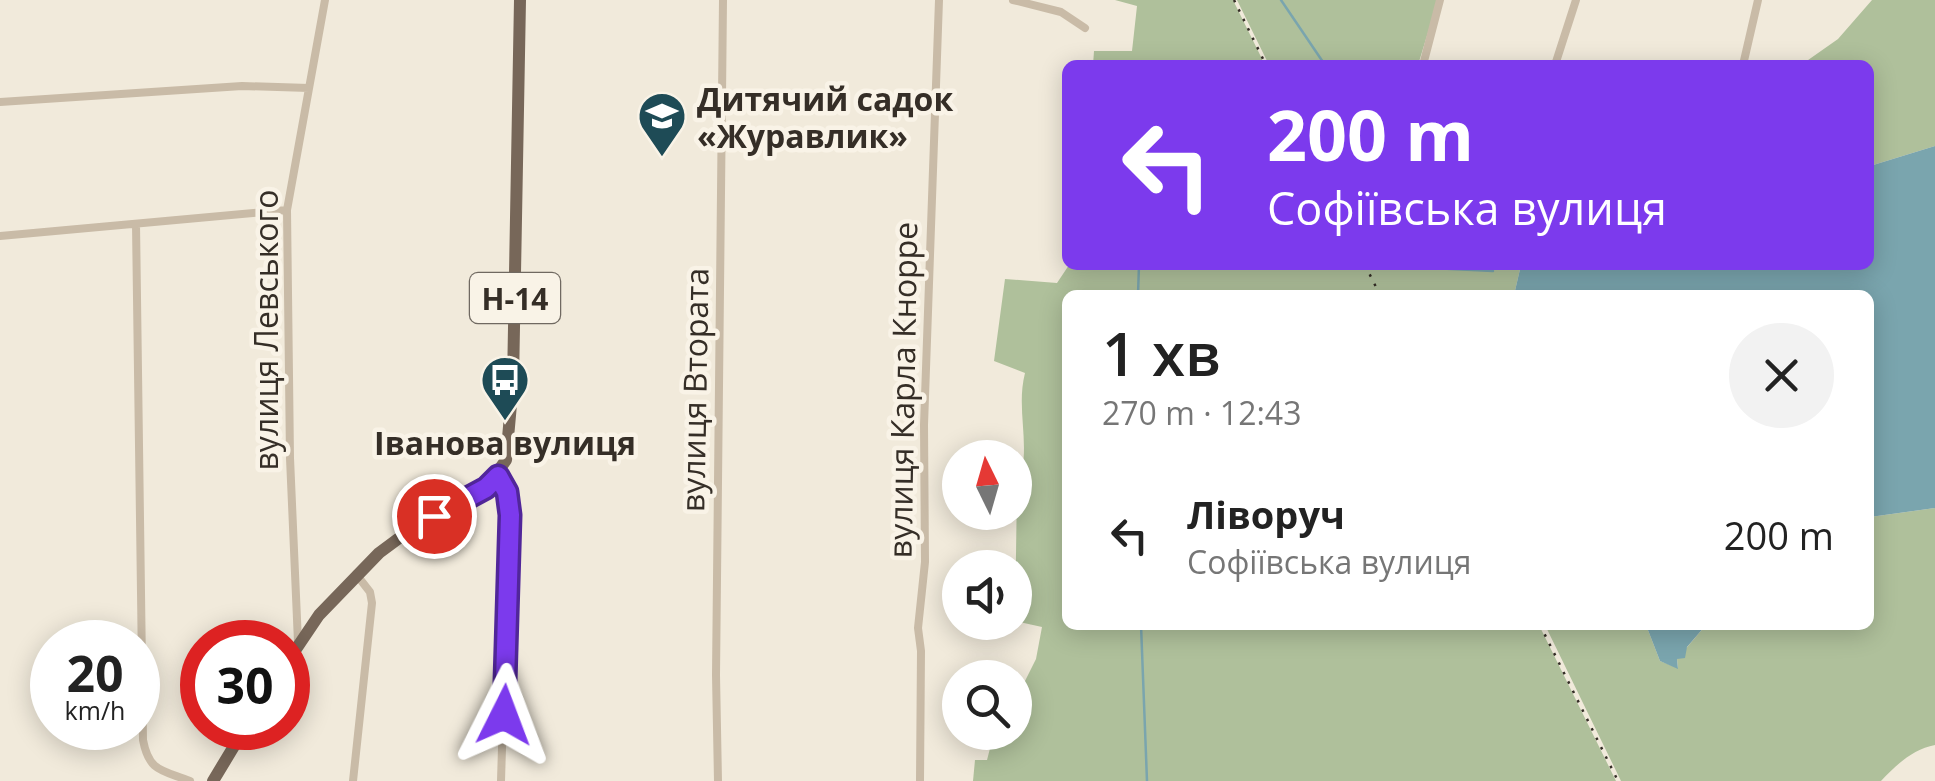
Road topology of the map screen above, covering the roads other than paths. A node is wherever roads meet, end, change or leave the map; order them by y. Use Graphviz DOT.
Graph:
graph roads {
  1 [pos="325,0"];
  2 [pos="520,0"];
  3 [pos="724,0"];
  4 [pos="938,0"];
  5 [pos="1013,0"];
  6 [pos="1440,0"];
  7 [pos="1576,0"];
  8 [pos="1758,0"];
  9 [pos="1085,28"];
  10 [pos="1424,60"];
  11 [pos="1557,60"];
  12 [pos="1744,60"];
  13 [pos="309,88"];
  14 [pos="0,102"];
  15 [pos="287,210"];
  16 [pos="136,224"];
  17 [pos="0,236"];
  18 [pos="498,476"];
  19 [pos="356,574"];
  20 [pos="297,620"];
  21 [pos="310,627"];
  22 [pos="232,750"];
  23 [pos="190,781"];
  24 [pos="213,781"];
  25 [pos="353,781"];
  26 [pos="501,781"];
  27 [pos="718,781"];
  28 [pos="920,781"];
  1 -- 13 [label="street, вулиця Левського"];
  2 -- 18 [label="main road, Н-14"];
  3 -- 27 [label="street, вулиця Втората"];
  4 -- 28 [label="street, вулиця Карла Кнорре"];
  5 -- 9 [label="street"];
  6 -- 10 [label="street"];
  7 -- 11 [label="street"];
  8 -- 12 [label="street"];
  13 -- 14 [label="street"];
  13 -- 15 [label="street, вулиця Левського"];
  15 -- 16 [label="street"];
  15 -- 20 [label="street, вулиця Левського"];
  16 -- 17 [label="street"];
  16 -- 23 [label="street"];
  18 -- 19 [label="main road"];
  18 -- 26 [label="street"];
  19 -- 21 [label="main road"];
  19 -- 25 [label="street"];
  22 -- 24 [label="main road"];
}
